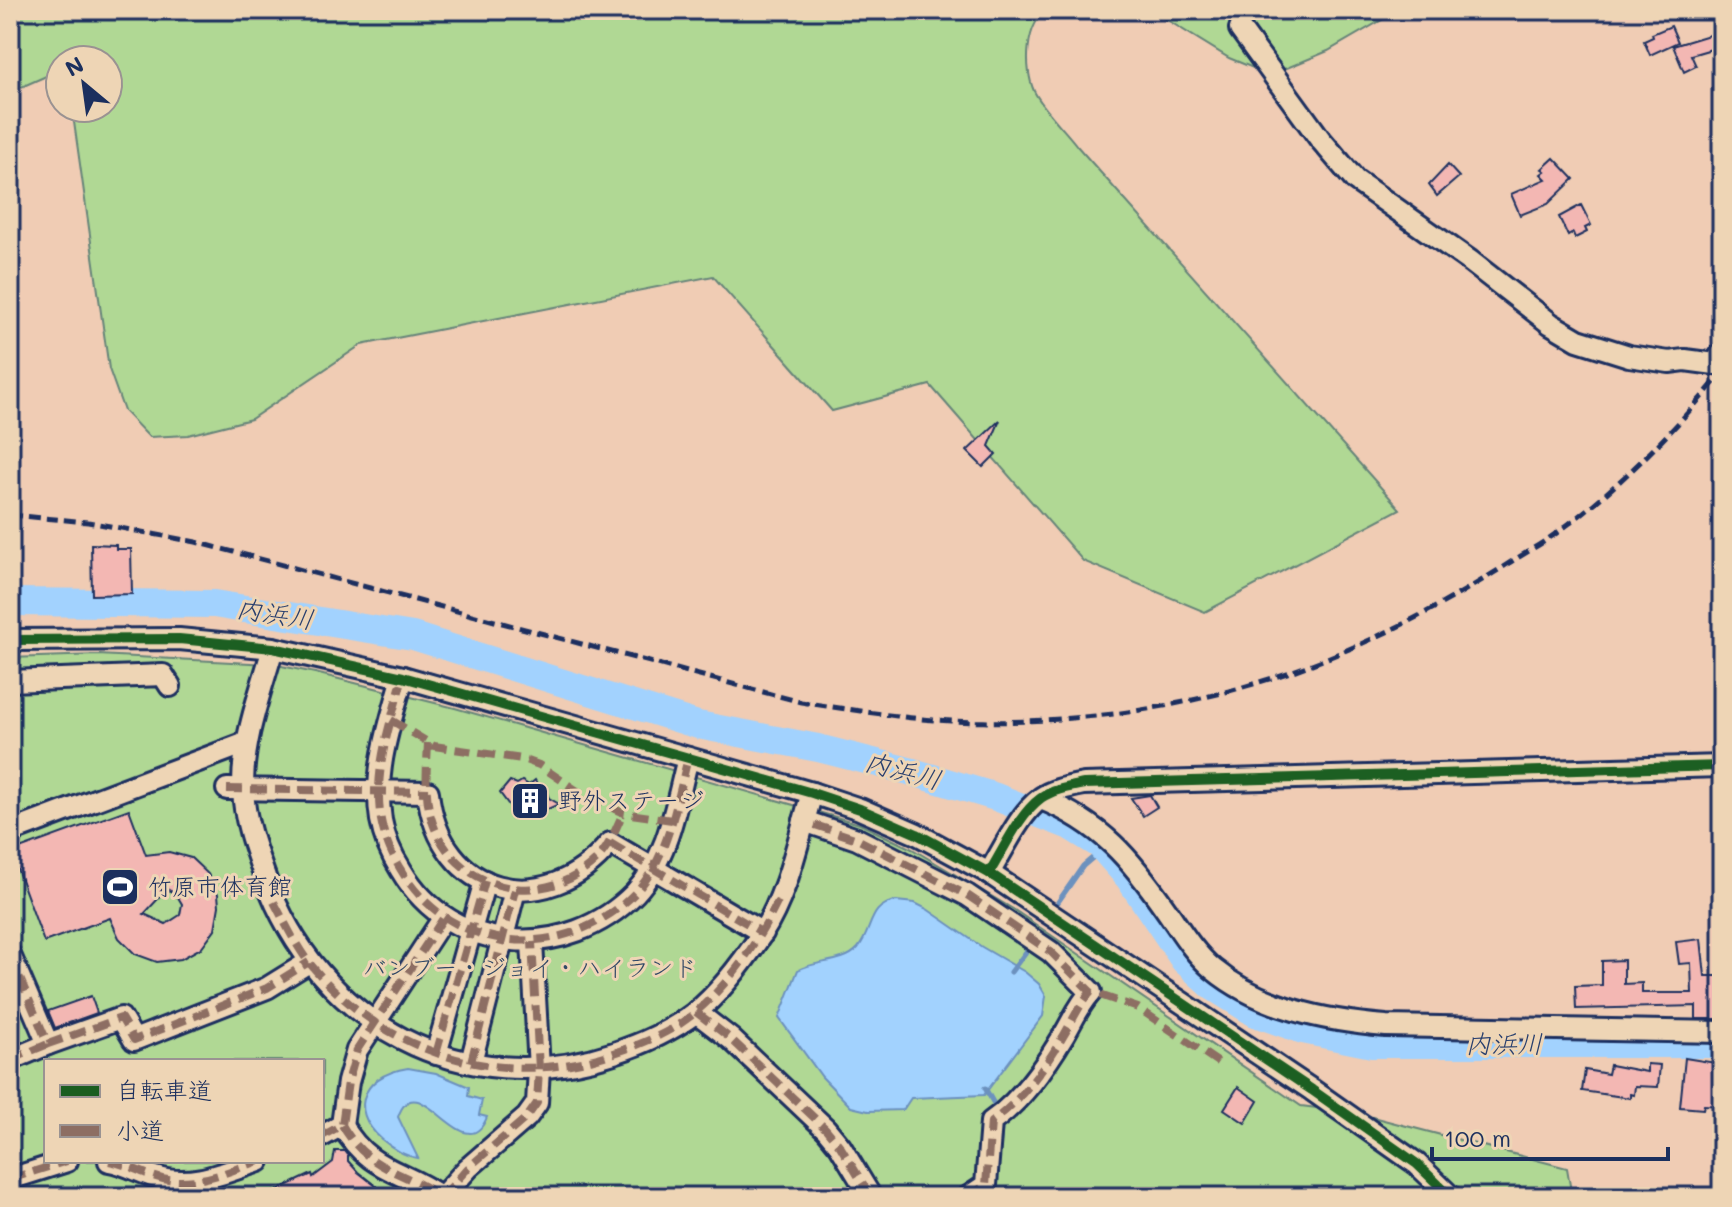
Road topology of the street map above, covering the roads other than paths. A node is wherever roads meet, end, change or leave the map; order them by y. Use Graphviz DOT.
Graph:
graph roads {
  1 [pos="1240,29"];
  2 [pos="1722,353"];
  3 [pos="10,640"];
  4 [pos="273,648"];
  5 [pos="403,677"];
  6 [pos="10,681"];
  7 [pos="170,686"];
  8 [pos="246,743"];
  9 [pos="688,758"];
  10 [pos="1722,766"];
  11 [pos="235,789"];
  12 [pos="378,790"];
  13 [pos="812,793"];
  14 [pos="1033,807"];
  15 [pos="810,823"];
  16 [pos="10,832"];
  17 [pos="655,868"];
  18 [pos="989,873"];
  19 [pos="485,881"];
  20 [pos="515,890"];
  21 [pos="444,917"];
  22 [pos="471,930"];
  23 [pos="763,933"];
  24 [pos="502,940"];
  25 [pos="532,942"];
  26 [pos="10,955"];
  27 [pos="309,962"];
  28 [pos="696,1012"];
  29 [pos="376,1023"];
  30 [pos="1722,1032"];
  31 [pos="48,1044"];
  32 [pos="436,1054"];
  33 [pos="10,1060"];
  34 [pos="471,1062"];
  35 [pos="539,1069"];
  36 [pos="342,1125"];
  37 [pos="324,1135"];
  38 [pos="61,1163"];
  39 [pos="120,1163"];
  40 [pos="253,1163"];
  41 [pos="10,1179"];
  42 [pos="442,1197"];
  43 [pos="871,1197"];
  44 [pos="968,1197"];
  45 [pos="1451,1197"];
  1 -- 2 [label="street"];
  3 -- 4 [label="street"];
  4 -- 5 [label="street"];
  4 -- 8 [label="street"];
  5 -- 9 [label="street"];
  5 -- 12 [label="street"];
  6 -- 7 [label="street"];
  8 -- 11 [label="street"];
  8 -- 16 [label="street"];
  9 -- 13 [label="street"];
  9 -- 17 [label="street"];
  10 -- 14 [label="street"];
  11 -- 12 [label="street"];
  11 -- 27 [label="street"];
  12 -- 19 [label="street"];
  12 -- 21 [label="street"];
  13 -- 15 [label="street"];
  13 -- 18 [label="street"];
  14 -- 18 [label="street"];
  14 -- 30 [label="street"];
  15 -- 23 [label="street"];
  15 -- 44 [label="street"];
  17 -- 20 [label="street"];
  17 -- 23 [label="street"];
  17 -- 25 [label="street"];
  18 -- 45 [label="street"];
  19 -- 20 [label="street"];
  19 -- 22 [label="street"];
  20 -- 24 [label="street"];
  21 -- 22 [label="street"];
  21 -- 29 [label="street"];
  22 -- 24 [label="street"];
  22 -- 32 [label="street"];
  23 -- 28 [label="street"];
  24 -- 25 [label="street"];
  24 -- 34 [label="street"];
  25 -- 35 [label="street"];
  26 -- 31 [label="street"];
  27 -- 29 [label="street"];
  27 -- 31 [label="street"];
  28 -- 35 [label="street"];
  28 -- 43 [label="street"];
  29 -- 32 [label="street"];
  29 -- 36 [label="street"];
  31 -- 33 [label="street"];
  32 -- 34 [label="street"];
  34 -- 35 [label="street"];
  35 -- 42 [label="street"];
  36 -- 37 [label="street"];
  36 -- 42 [label="street"];
  38 -- 41 [label="street"];
  39 -- 40 [label="street"];
}
